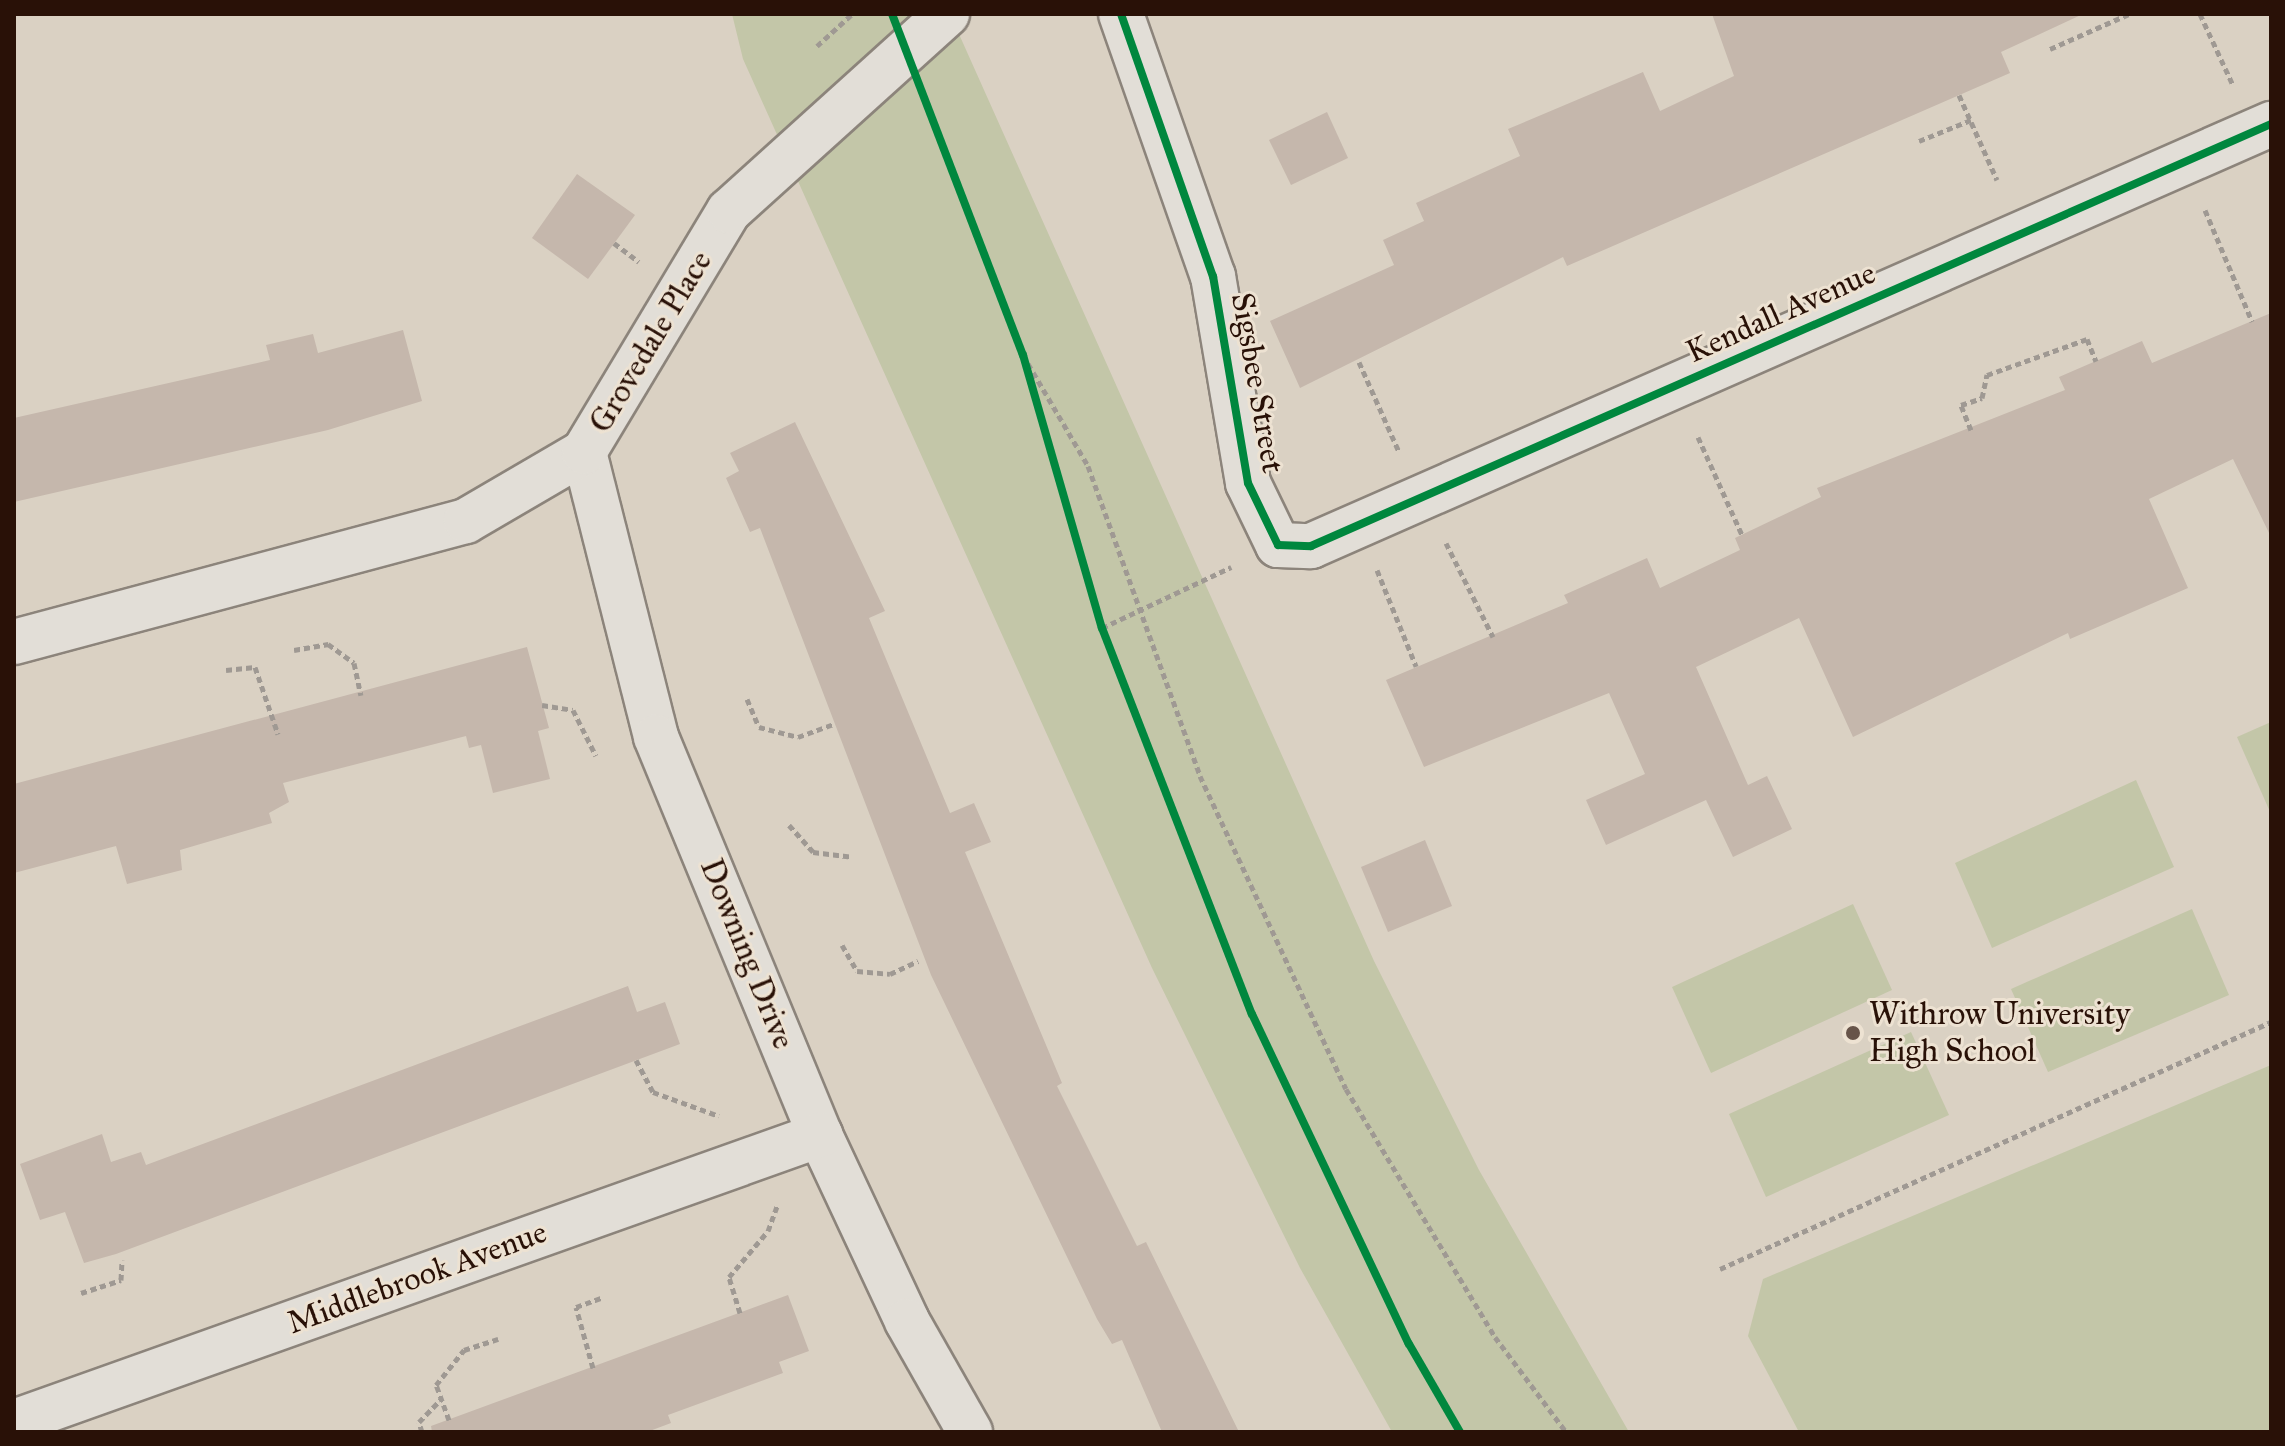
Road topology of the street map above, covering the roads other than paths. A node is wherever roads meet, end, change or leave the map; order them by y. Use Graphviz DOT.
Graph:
graph roads {
  1 [pos="947,14"];
  2 [pos="1121,14"];
  3 [pos="2271,124"];
  4 [pos="584,452"];
  5 [pos="1295,545"];
  6 [pos="14,642"];
  7 [pos="820,1135"];
  8 [pos="14,1422"];
  9 [pos="970,1432"];
  1 -- 4 [label="street, Grovedale Place"];
  2 -- 5 [label="street, Sigsbee Street"];
  3 -- 5 [label="street, Kendall Avenue"];
  4 -- 6 [label="street, Grovedale Place"];
  4 -- 7 [label="street, Downing Drive"];
  7 -- 8 [label="street, Middlebrook Avenue"];
  7 -- 9 [label="street, Downing Drive"];
}
